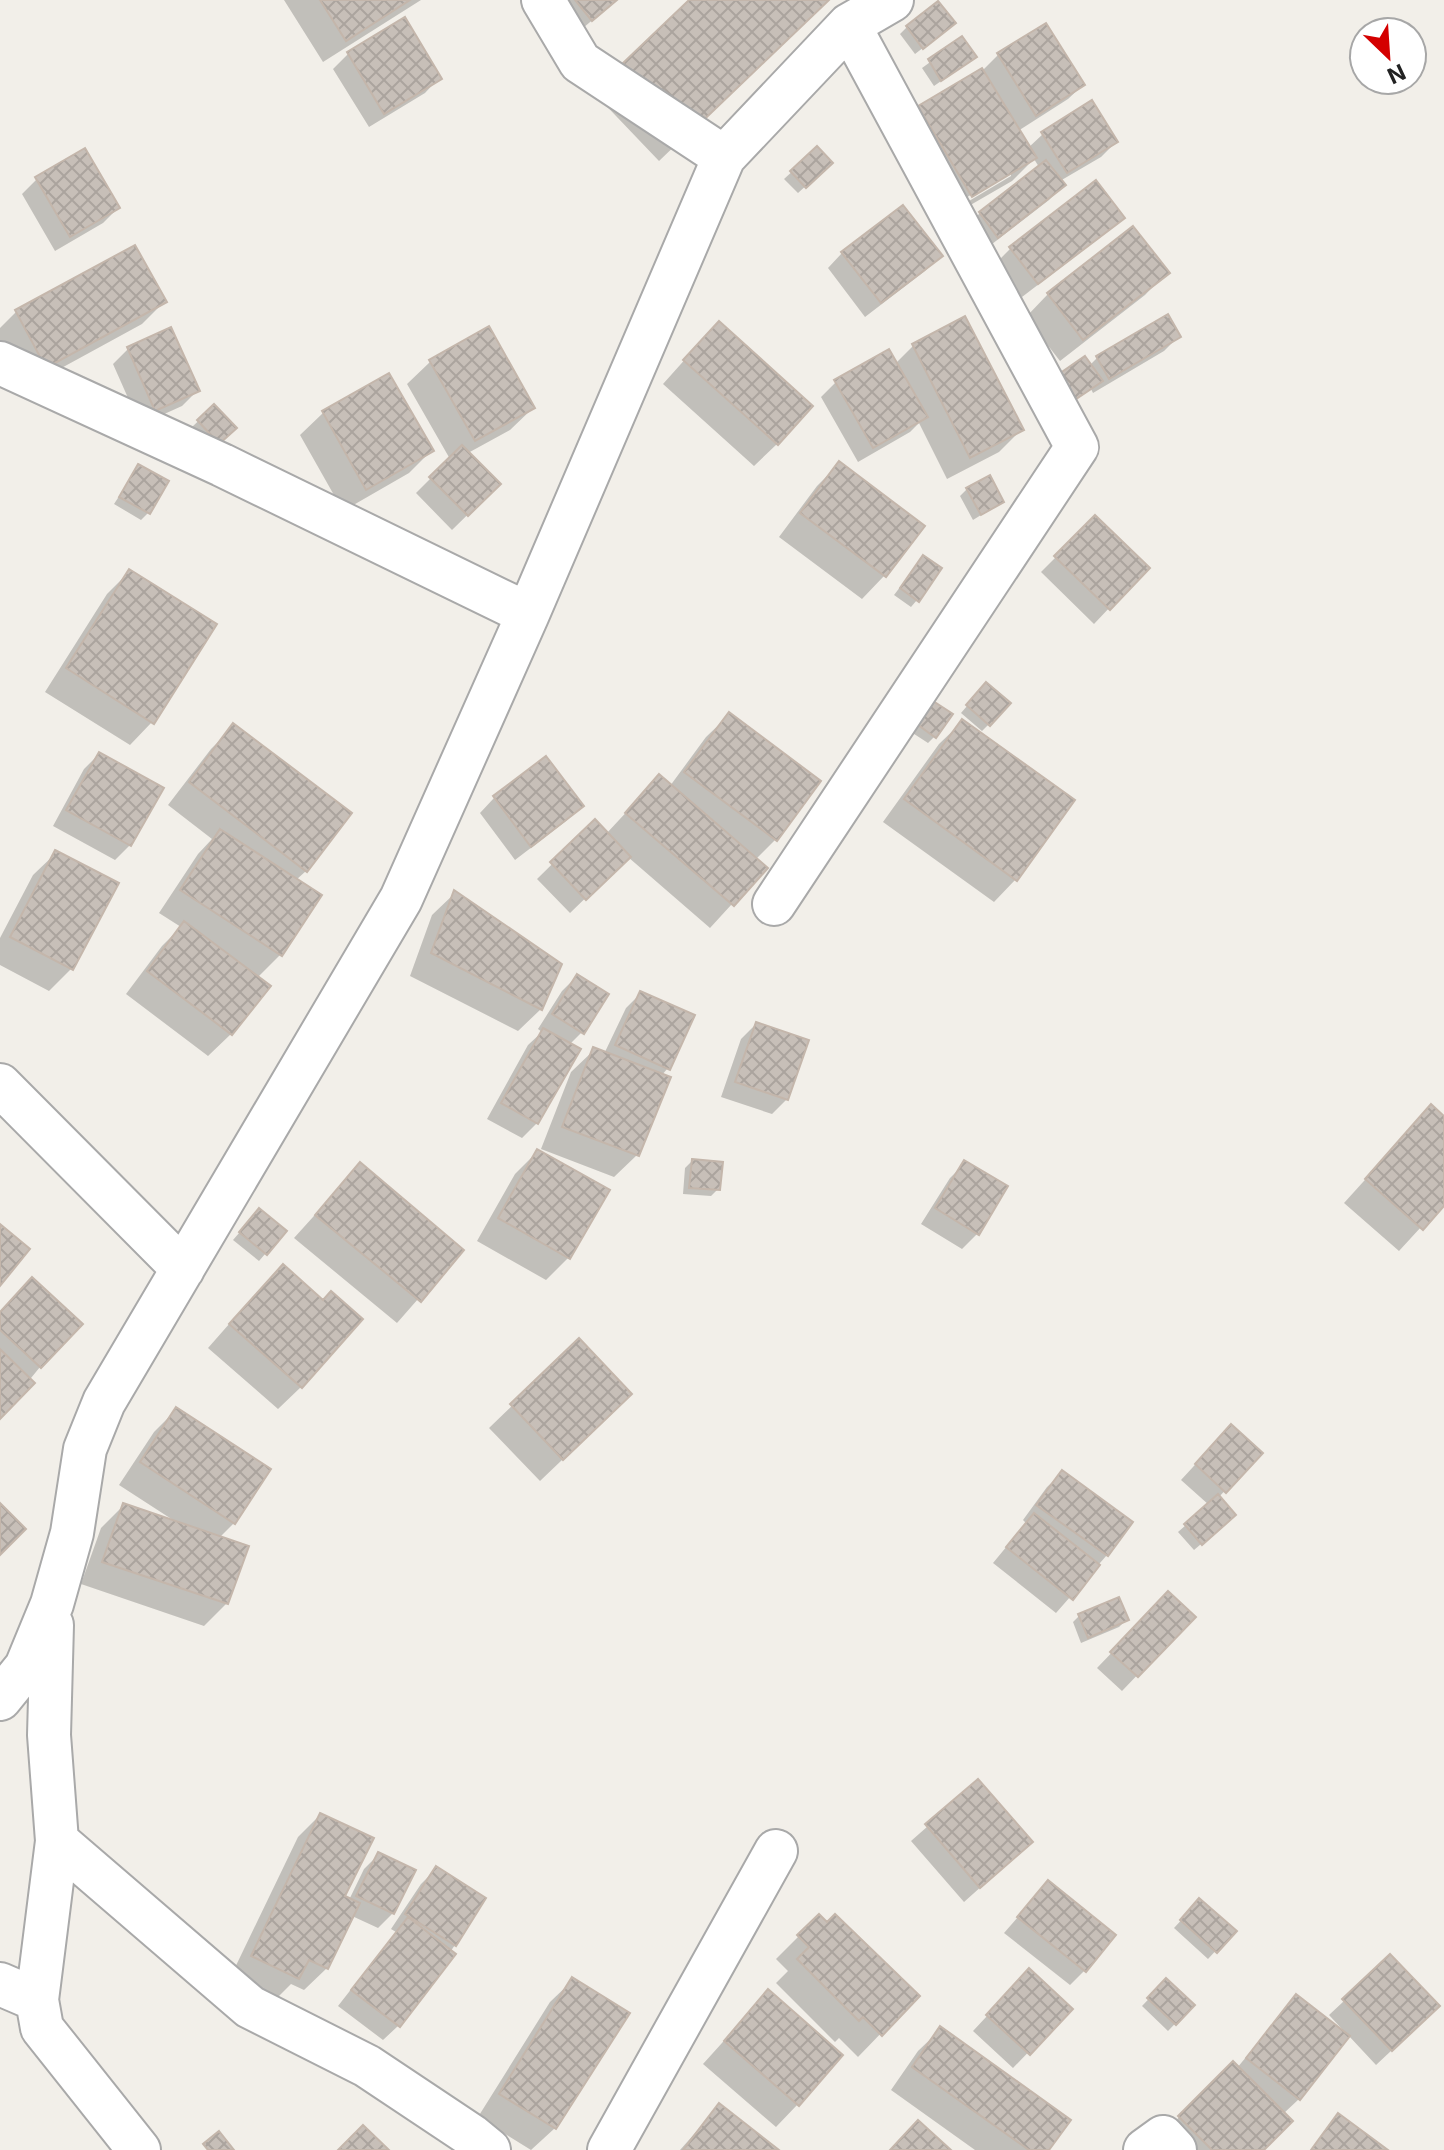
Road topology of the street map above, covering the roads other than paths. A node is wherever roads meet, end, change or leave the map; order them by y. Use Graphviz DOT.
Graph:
graph roads {
  1 [pos="543,0"];
  2 [pos="892,0"];
  3 [pos="849,25"];
  4 [pos="724,157"];
  5 [pos="0,363"];
  6 [pos="528,614"];
  7 [pos="774,904"];
  8 [pos="0,1085"];
  9 [pos="183,1269"];
  10 [pos="52,1604"];
  11 [pos="0,1699"];
  12 [pos="57,1841"];
  13 [pos="776,1851"];
  14 [pos="18,1992"];
  15 [pos="139,2150"];
  16 [pos="489,2150"];
  17 [pos="609,2150"];
  18 [pos="1145,2150"];
  19 [pos="1175,2150"];
  1 -- 4 [label="street"];
  2 -- 3 [label="street"];
  3 -- 4 [label="street"];
  3 -- 7 [label="street"];
  4 -- 6 [label="street"];
  5 -- 6 [label="street"];
  6 -- 9 [label="street"];
  8 -- 9 [label="street"];
  9 -- 10 [label="street"];
  10 -- 11 [label="street"];
  10 -- 12 [label="street"];
  12 -- 14 [label="street"];
  12 -- 16 [label="street"];
  13 -- 17 [label="street"];
  14 -- 15 [label="street"];
  18 -- 19 [label="street"];
}
